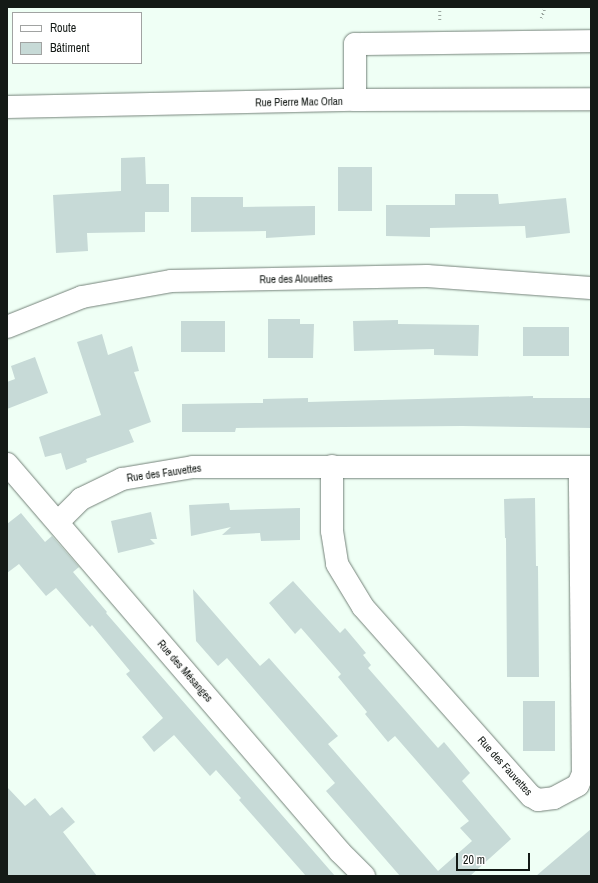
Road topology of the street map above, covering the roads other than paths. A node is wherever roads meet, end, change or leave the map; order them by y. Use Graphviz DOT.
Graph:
graph roads {
  1 [pos="591,41"];
  2 [pos="591,99"];
  3 [pos="355,100"];
  4 [pos="7,107"];
  5 [pos="591,288"];
  6 [pos="7,327"];
  7 [pos="7,464"];
  8 [pos="332,466"];
  9 [pos="585,467"];
  10 [pos="58,522"];
  11 [pos="364,876"];
  1 -- 3 [label="street"];
  2 -- 3 [label="street, Rue Pierre Mac Orlan"];
  3 -- 4 [label="street, Rue Pierre Mac Orlan"];
  5 -- 6 [label="street, Rue des Alouettes"];
  7 -- 10 [label="street, Rue des Mésanges"];
  8 -- 9 [label="street, Rue des Fauvettes"];
  8 -- 9 [label="street, Rue des Fauvettes"];
  8 -- 10 [label="street, Rue des Fauvettes"];
  10 -- 11 [label="street, Rue des Mésanges"];
}
